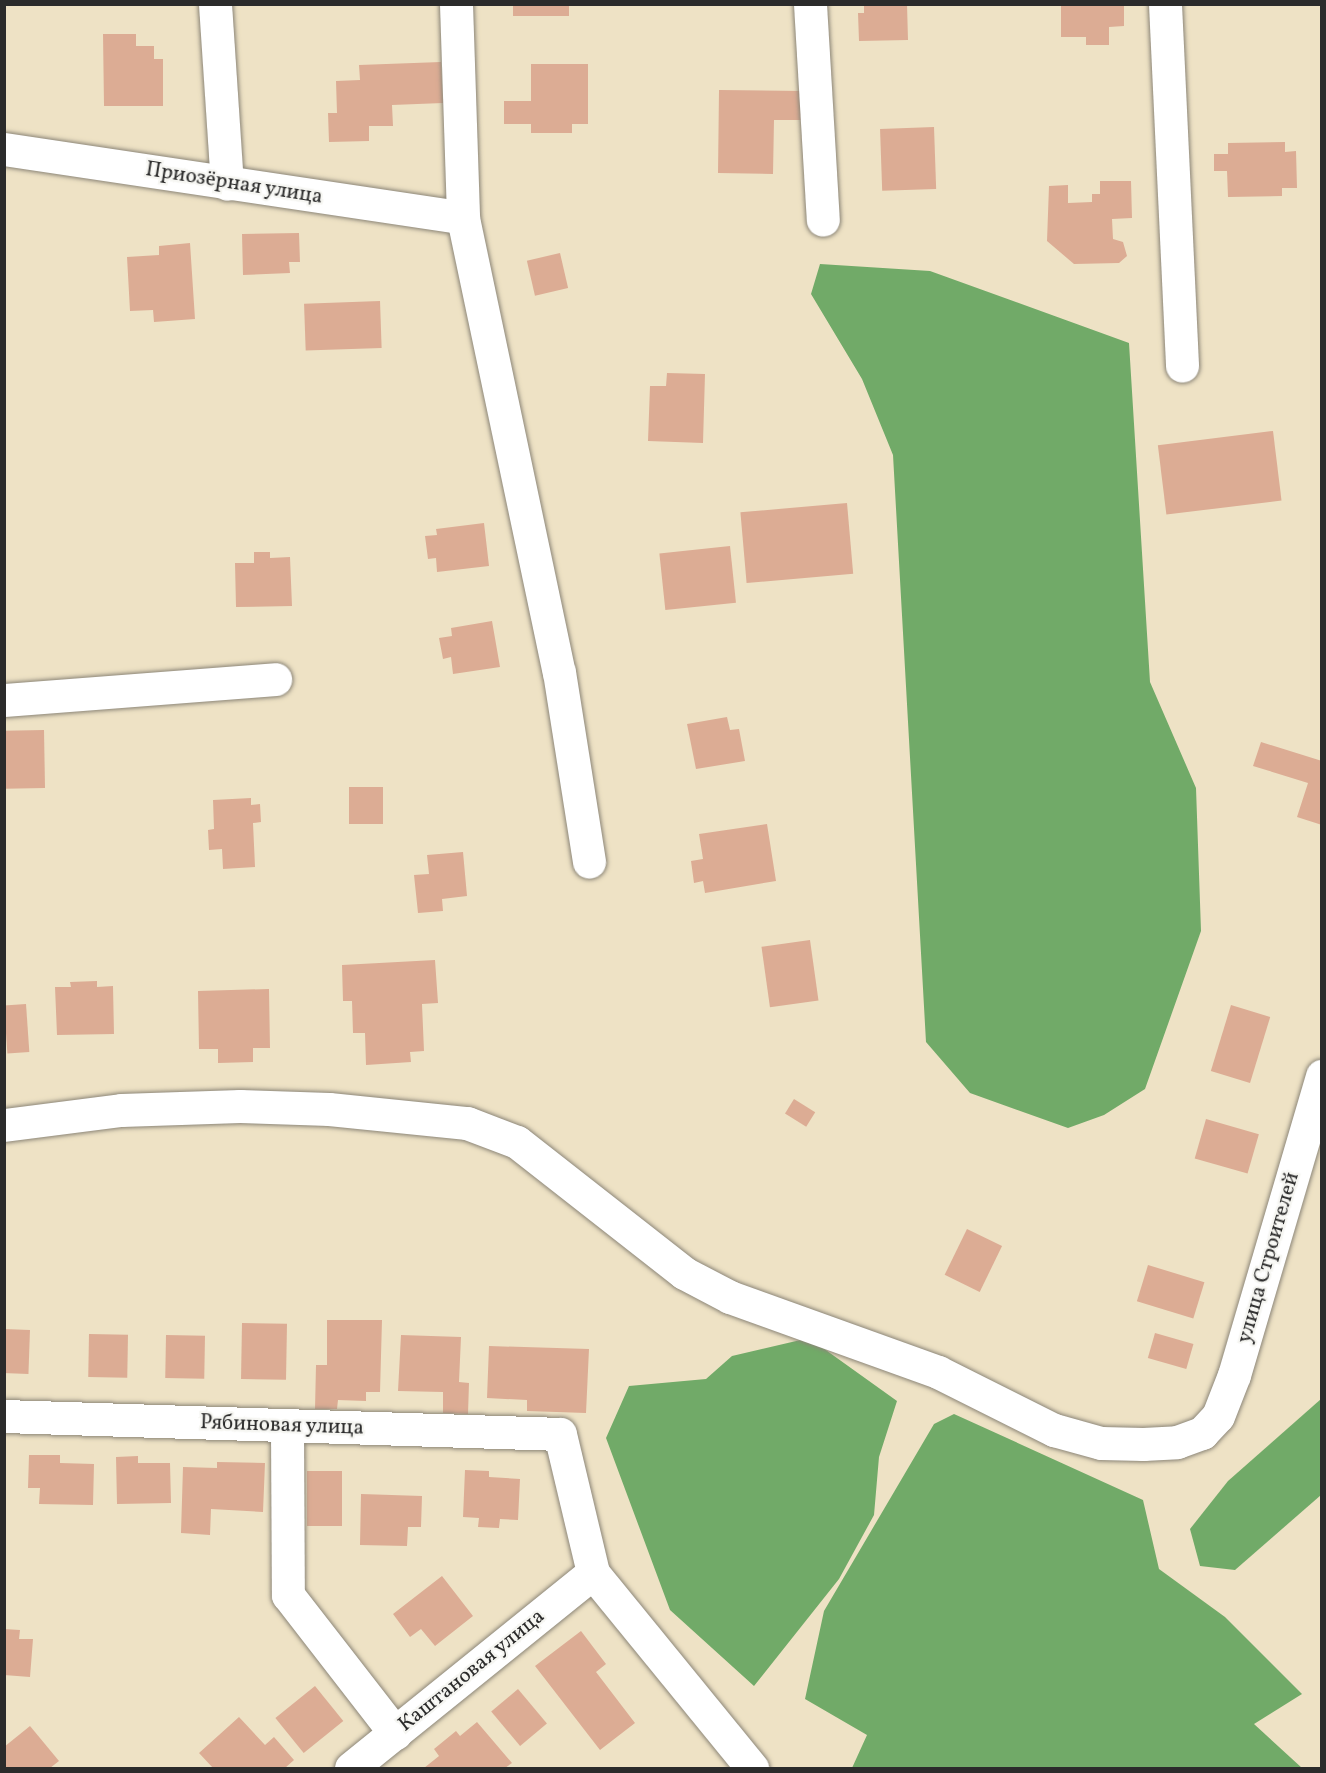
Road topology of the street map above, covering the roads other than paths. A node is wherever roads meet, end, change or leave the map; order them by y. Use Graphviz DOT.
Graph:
graph roads {
  1 [pos="215,4"];
  2 [pos="456,4"];
  3 [pos="810,4"];
  4 [pos="1164,4"];
  5 [pos="4,149"];
  6 [pos="227,184"];
  7 [pos="464,218"];
  8 [pos="823,220"];
  9 [pos="1182,366"];
  10 [pos="275,679"];
  11 [pos="4,700"];
  12 [pos="589,862"];
  13 [pos="1322,1076"];
  14 [pos="4,1125"];
  15 [pos="4,1416"];
  16 [pos="287,1427"];
  17 [pos="593,1573"];
  18 [pos="395,1732"];
  19 [pos="351,1768"];
  20 [pos="752,1768"];
  1 -- 6 [label="street"];
  2 -- 7 [label="street"];
  3 -- 8 [label="street"];
  4 -- 9 [label="street"];
  5 -- 6 [label="street, Приозёрная улица"];
  6 -- 7 [label="street, Приозёрная улица"];
  7 -- 12 [label="street"];
  10 -- 11 [label="street"];
  13 -- 14 [label="street, улица Строителей"];
  15 -- 16 [label="street, Рябиновая улица"];
  16 -- 17 [label="street, Рябиновая улица"];
  16 -- 18 [label="street"];
  17 -- 18 [label="street, Каштановая улица"];
  17 -- 20 [label="street"];
  18 -- 19 [label="street, Каштановая улица"];
}
